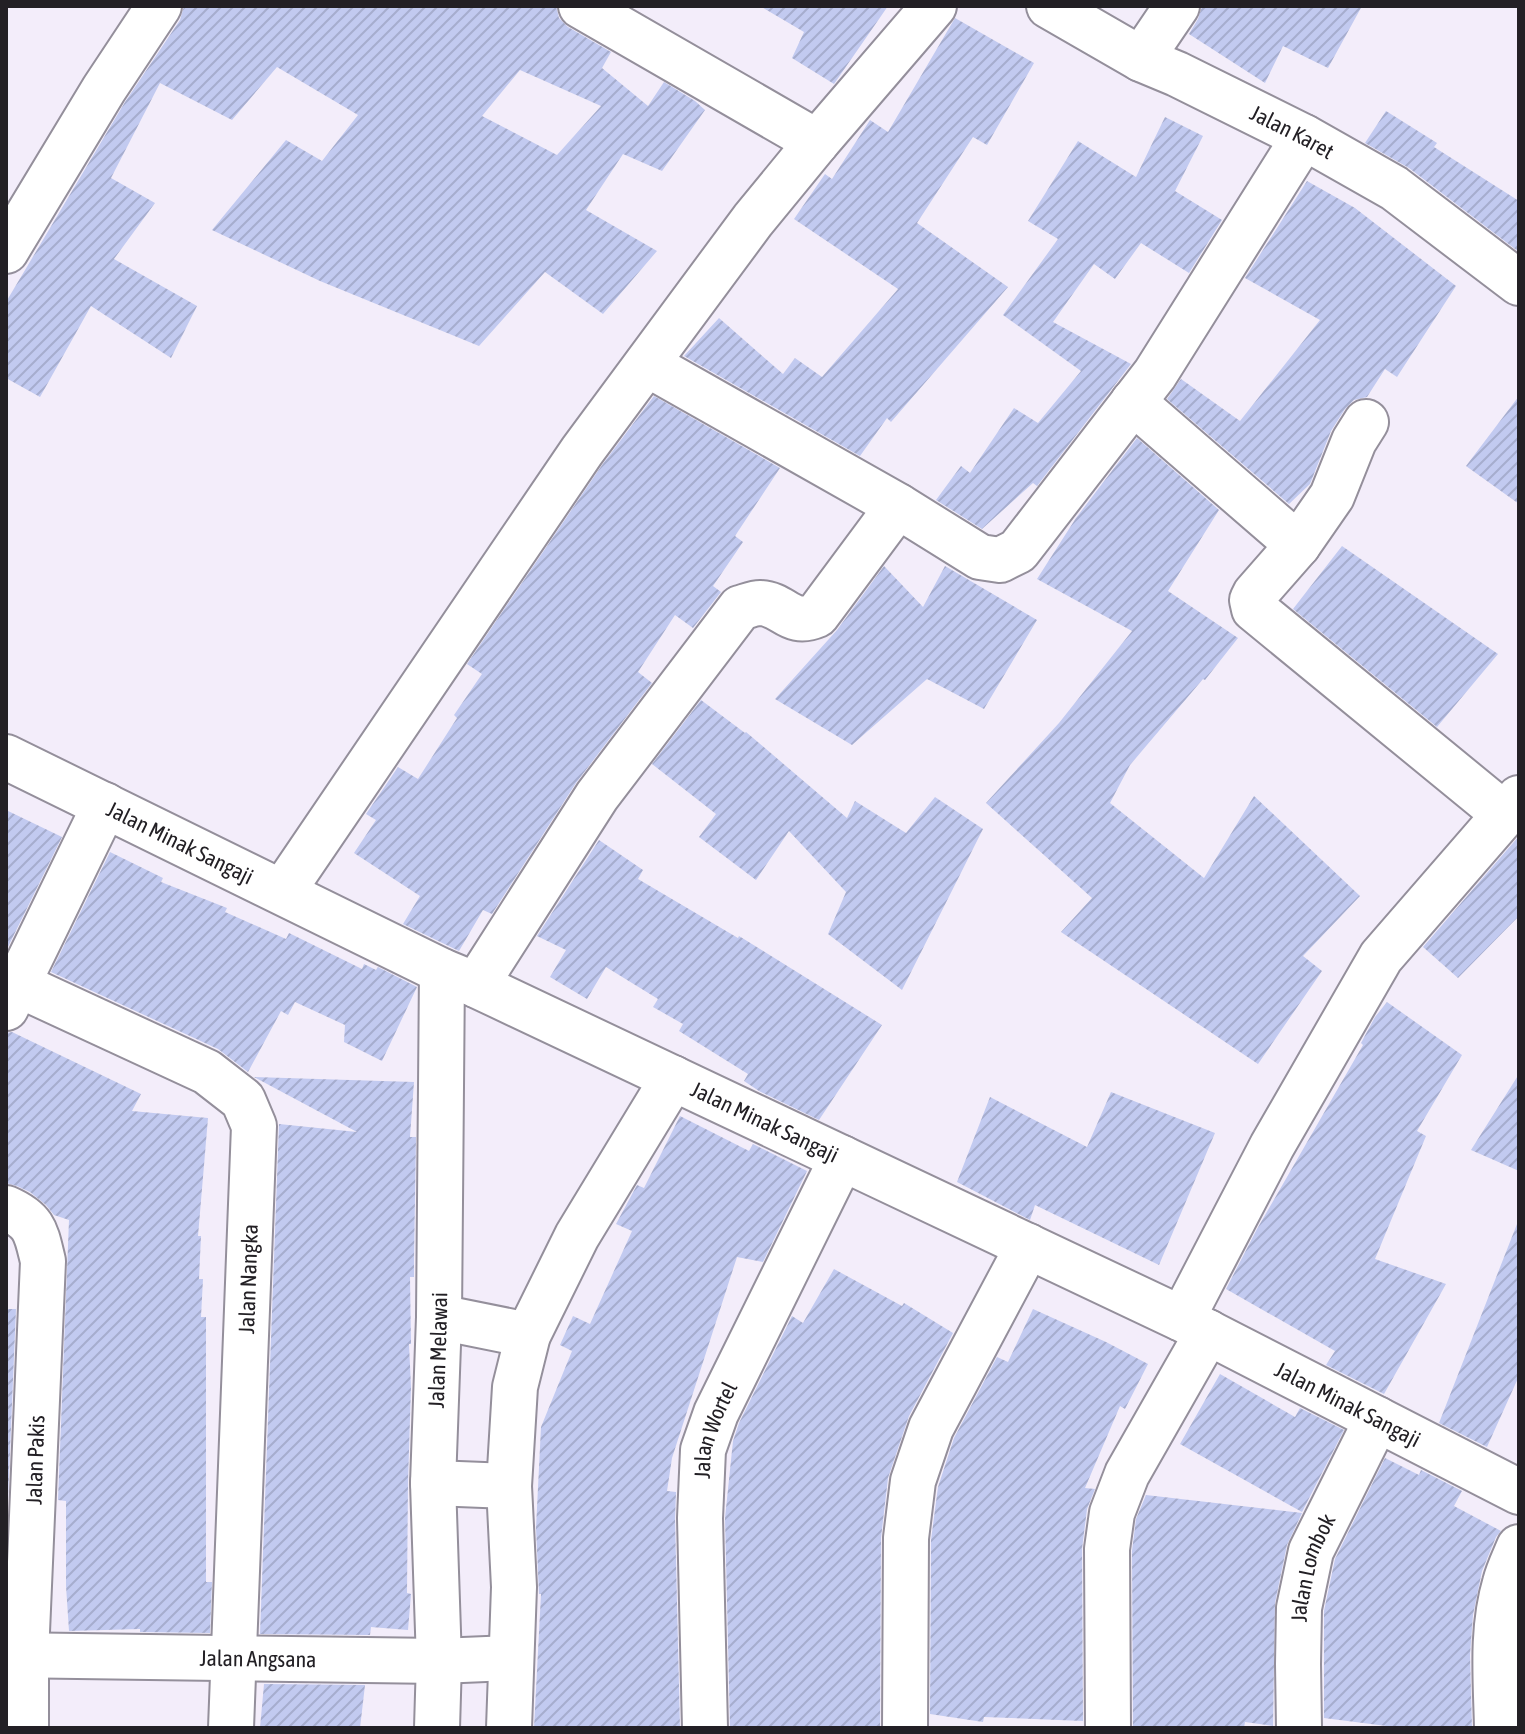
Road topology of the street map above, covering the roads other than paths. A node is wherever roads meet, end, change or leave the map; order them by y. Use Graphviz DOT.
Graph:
graph roads {
  1 [pos="159,6"];
  2 [pos="581,6"];
  3 [pos="934,6"];
  4 [pos="1049,6"];
  5 [pos="1177,6"];
  6 [pos="1141,59"];
  7 [pos="1304,137"];
  8 [pos="817,142"];
  9 [pos="6,251"];
  10 [pos="1519,283"];
  11 [pos="647,364"];
  12 [pos="1133,402"];
  13 [pos="1366,422"];
  14 [pos="898,506"];
  15 [pos="1298,545"];
  16 [pos="6,757"];
  17 [pos="105,805"];
  18 [pos="1511,806"];
  19 [pos="283,891"];
  20 [pos="459,978"];
  21 [pos="10,991"];
  22 [pos="673,1078"];
  23 [pos="842,1158"];
  24 [pos="6,1208"];
  25 [pos="1028,1246"];
  26 [pos="439,1317"];
  27 [pos="1195,1325"];
  28 [pos="528,1335"];
  29 [pos="1377,1419"];
  30 [pos="433,1483"];
  31 [pos="509,1486"];
  32 [pos="1519,1492"];
  33 [pos="1519,1547"];
  34 [pos="16,1655"];
  35 [pos="233,1657"];
  36 [pos="511,1658"];
  37 [pos="439,1661"];
  38 [pos="26,1728"];
  39 [pos="231,1728"];
  40 [pos="437,1728"];
  41 [pos="509,1728"];
  42 [pos="705,1728"];
  43 [pos="905,1728"];
  44 [pos="1108,1728"];
  45 [pos="1299,1728"];
  46 [pos="1497,1728"];
  1 -- 9 [label="street"];
  2 -- 8 [label="street"];
  3 -- 8 [label="street"];
  4 -- 6 [label="street, Jalan Karet"];
  5 -- 6 [label="street"];
  6 -- 7 [label="street, Jalan Karet"];
  7 -- 10 [label="street, Jalan Karet"];
  7 -- 12 [label="street"];
  8 -- 11 [label="street"];
  11 -- 14 [label="street"];
  11 -- 19 [label="street"];
  12 -- 14 [label="street"];
  12 -- 15 [label="street"];
  13 -- 15 [label="street"];
  14 -- 20 [label="street"];
  15 -- 18 [label="street"];
  16 -- 17 [label="street, Jalan Minak Sangaji"];
  17 -- 19 [label="street, Jalan Minak Sangaji"];
  17 -- 21 [label="street"];
  18 -- 27 [label="street"];
  19 -- 20 [label="street, Jalan Minak Sangaji"];
  20 -- 22 [label="street, Jalan Minak Sangaji"];
  20 -- 26 [label="street, Jalan Melawai"];
  21 -- 35 [label="street, Jalan Nangka"];
  22 -- 23 [label="street, Jalan Minak Sangaji"];
  22 -- 28 [label="street"];
  23 -- 25 [label="street, Jalan Minak Sangaji"];
  23 -- 42 [label="street, Jalan Wortel"];
  24 -- 34 [label="street, Jalan Pakis"];
  25 -- 27 [label="street, Jalan Minak Sangaji"];
  25 -- 43 [label="street"];
  26 -- 28 [label="street"];
  26 -- 30 [label="street, Jalan Melawai"];
  27 -- 29 [label="street, Jalan Minak Sangaji"];
  27 -- 44 [label="street"];
  28 -- 31 [label="street"];
  29 -- 32 [label="street, Jalan Minak Sangaji"];
  29 -- 45 [label="street, Jalan Lombok"];
  30 -- 31 [label="street"];
  30 -- 37 [label="street, Jalan Melawai"];
  31 -- 36 [label="street"];
  33 -- 46 [label="street"];
  34 -- 35 [label="street, Jalan Angsana"];
  34 -- 38 [label="street, Jalan Pakis"];
  35 -- 37 [label="street, Jalan Angsana"];
  35 -- 39 [label="street, Jalan Nangka"];
  36 -- 37 [label="street, Jalan Angsana"];
  36 -- 41 [label="street"];
  37 -- 40 [label="street, Jalan Melawai"];
}
